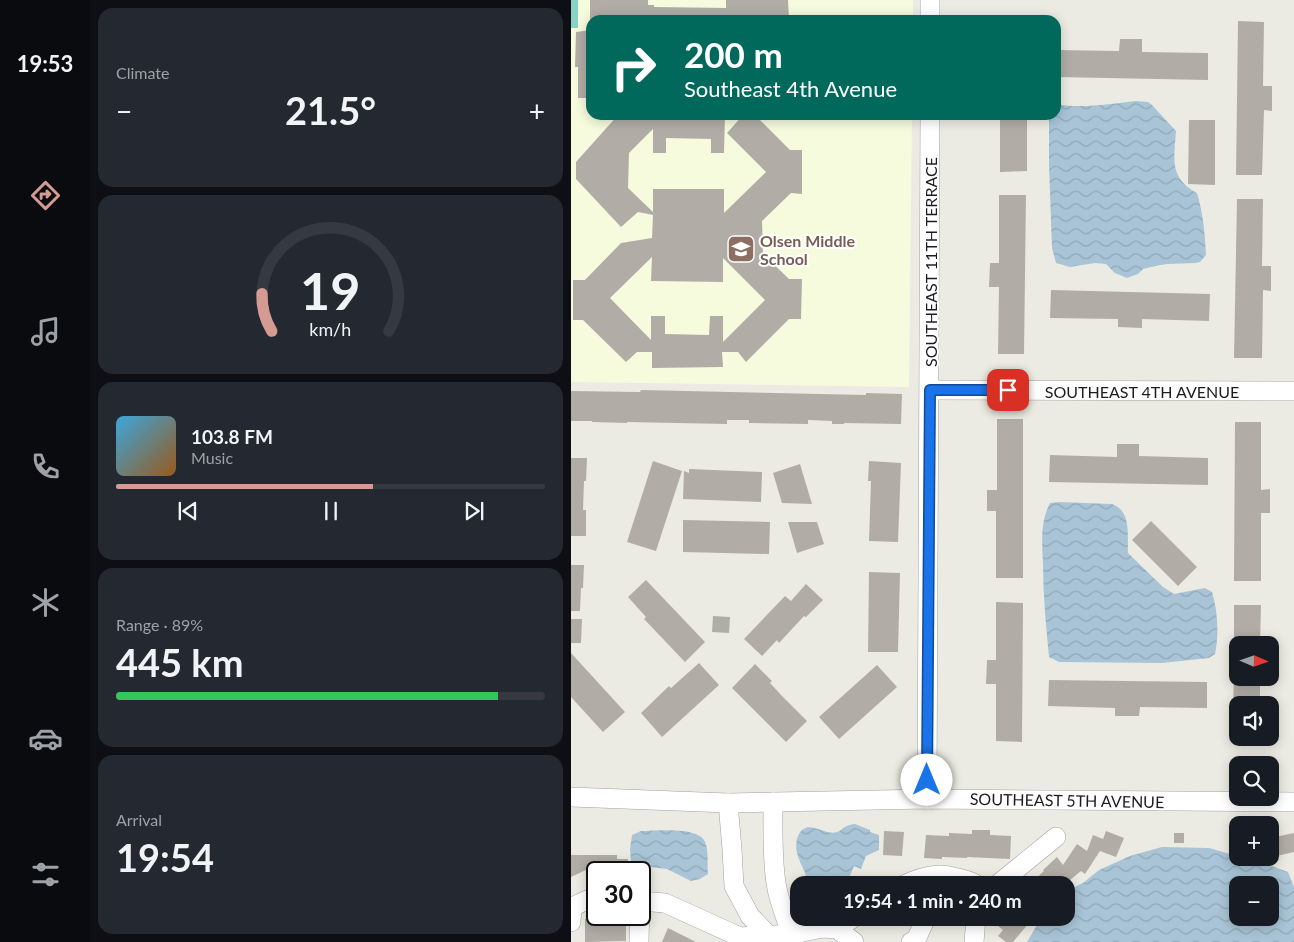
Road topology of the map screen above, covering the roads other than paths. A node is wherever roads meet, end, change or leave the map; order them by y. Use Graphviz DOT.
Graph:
graph roads {
  1 [pos="931,0"];
  2 [pos="930,15"];
  3 [pos="930,120"];
  4 [pos="930,390"];
  5 [pos="1294,391"];
  6 [pos="571,797"];
  7 [pos="927,799"];
  8 [pos="773,802"];
  9 [pos="1294,802"];
  10 [pos="728,803"];
  11 [pos="1056,836"];
  12 [pos="1008,876"];
  13 [pos="586,900"];
  14 [pos="651,902"];
  15 [pos="571,922"];
  16 [pos="639,926"];
  17 [pos="841,926"];
  18 [pos="922,926"];
  19 [pos="975,926"];
  20 [pos="837,929"];
  21 [pos="793,938"];
  22 [pos="770,939"];
  23 [pos="639,942"];
  24 [pos="854,942"];
  25 [pos="911,942"];
  26 [pos="974,942"];
  1 -- 2 [label="street"];
  3 -- 4 [label="street, SOUTHEAST 11TH TERRACE"];
  4 -- 5 [label="street, SOUTHEAST 4TH AVENUE"];
  4 -- 7 [label="street, SOUTHEAST 11TH TERRACE"];
  6 -- 10 [label="street, SOUTHEAST 5TH AVENUE"];
  7 -- 8 [label="street, SOUTHEAST 5TH AVENUE"];
  7 -- 9 [label="street, SOUTHEAST 5TH AVENUE"];
  8 -- 10 [label="street, SOUTHEAST 5TH AVENUE"];
  8 -- 21 [label="street"];
  10 -- 22 [label="street"];
  11 -- 12 [label="street"];
  13 -- 15 [label="street"];
  14 -- 22 [label="street"];
  16 -- 23 [label="street"];
  17 -- 20 [label="street"];
  18 -- 25 [label="street"];
  19 -- 26 [label="street"];
  20 -- 21 [label="street"];
  20 -- 24 [label="street"];
  21 -- 22 [label="street"];
}
